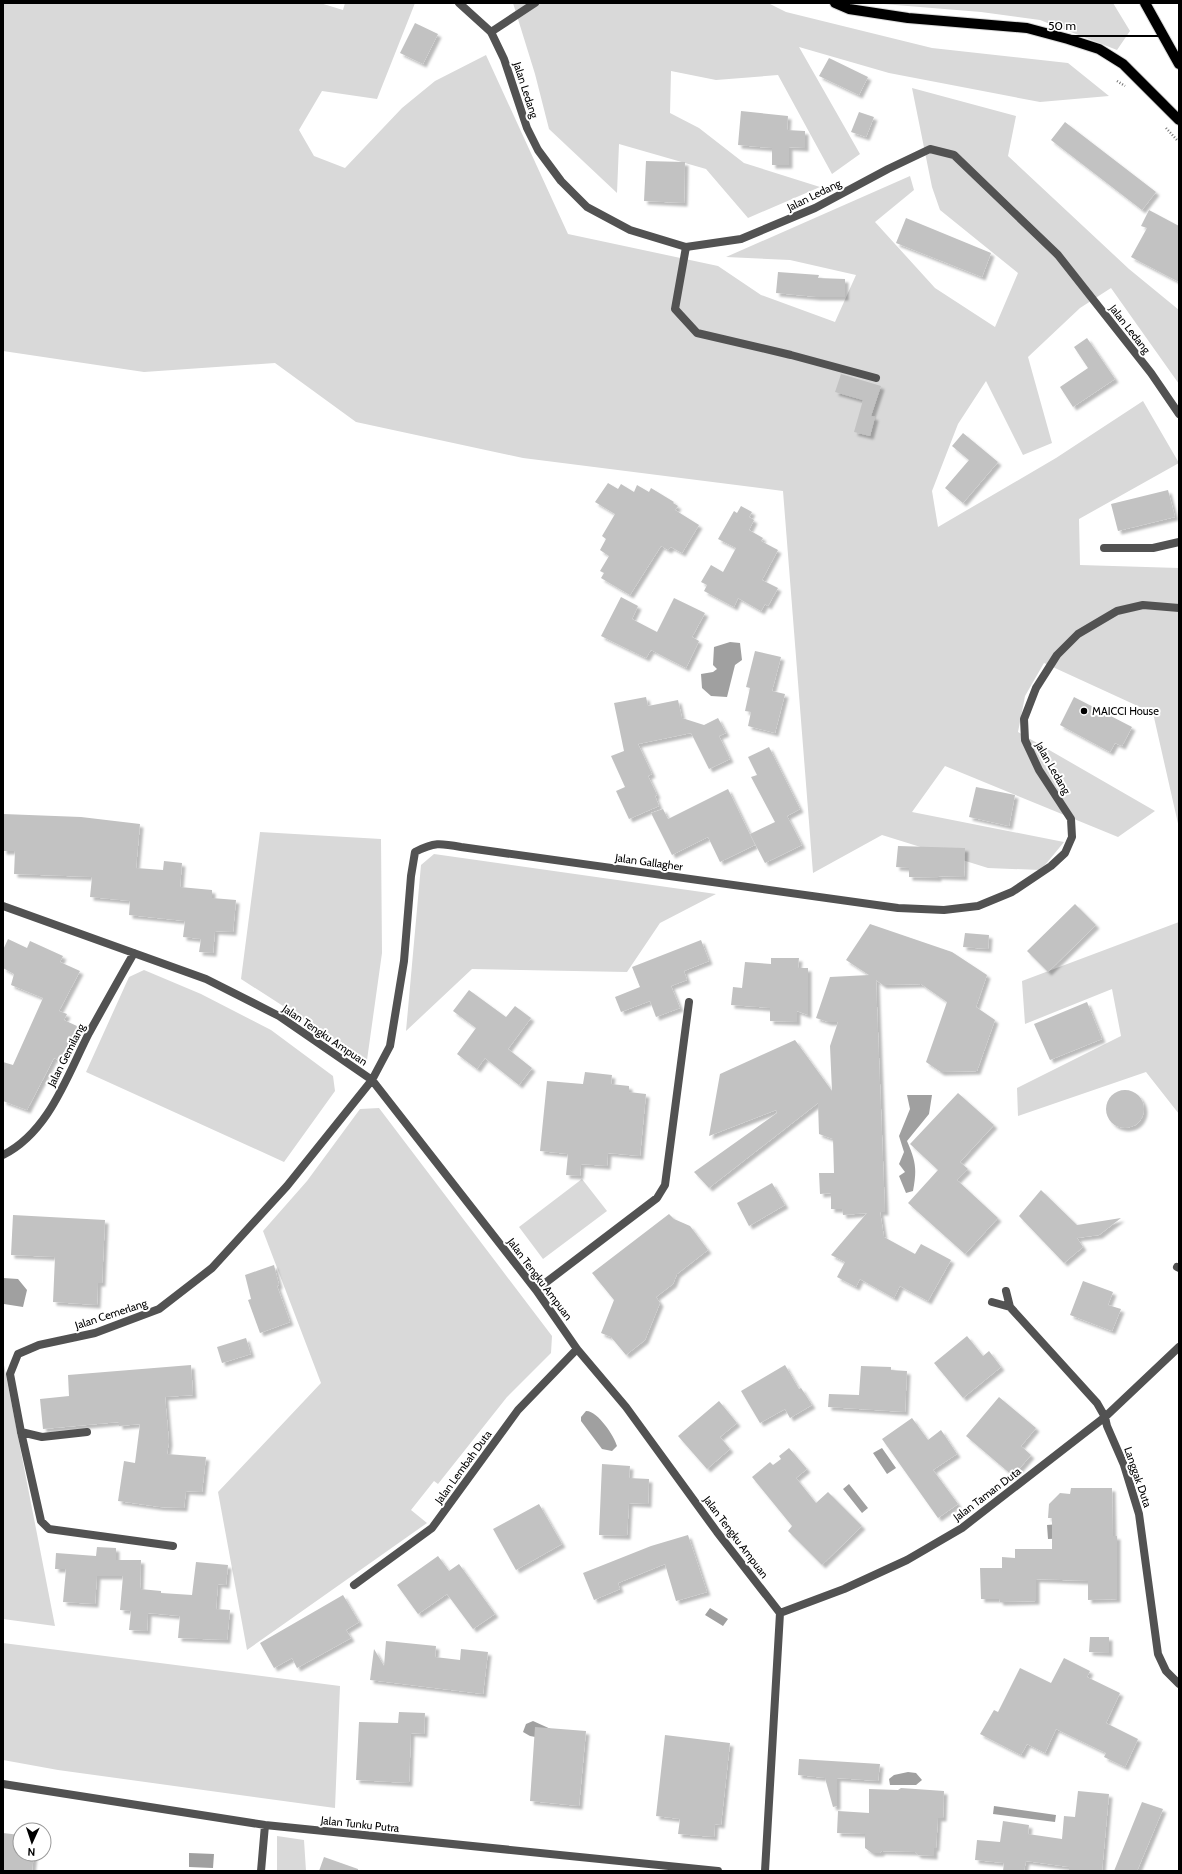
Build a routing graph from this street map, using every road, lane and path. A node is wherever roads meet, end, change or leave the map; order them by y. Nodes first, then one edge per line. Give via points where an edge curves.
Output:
1 (459, 3) edge
2 (535, 3) edge
3 (835, 3) edge
4 (1144, 3) edge
5 (491, 32) junction
6 (1179, 64) edge
7 (1179, 120) edge
8 (686, 247) junction
9 (876, 378) dead end
10 (1179, 413) edge
11 (1179, 542) edge
12 (1104, 548) dead end
13 (1179, 608) edge
14 (1071, 819) joint
15 (3, 906) edge
16 (134, 953) junction
17 (688, 1002) dead end
18 (372, 1080) junction
19 (3, 1155) edge
20 (536, 1290) junction
21 (1006, 1291) dead end
22 (992, 1302) dead end
23 (1010, 1307) junction
24 (1179, 1347) edge
25 (577, 1349) junction
26 (1105, 1417) junction
27 (21, 1432) junction
28 (87, 1432) dead end
29 (173, 1546) dead end
30 (354, 1585) dead end
31 (780, 1613) junction
32 (1179, 1684) edge
33 (3, 1784) edge
34 (265, 1825) junction
35 (260, 1871) edge
36 (718, 1871) edge
37 (764, 1871) edge

1 - 5 street, Jalan Ledang
2 - 5 street
3 - 7 main road via 849,9 908,18 1027,28 1068,38 1099,49 1124,64
4 - 6 main road
5 - 8 street, Jalan Ledang via 504,59 527,128 538,150 561,181 587,207 630,230
8 - 9 street via 675,309 697,333
8 - 10 street, Jalan Ledang via 741,239 815,208 930,149 954,155 1058,255 1151,373
11 - 12 street via 1153,548
13 - 14 street, Jalan Ledang via 1143,605 1117,611 1078,634 1058,655 1036,688 1024,719 1025,740 1039,770
14 - 18 street, Jalan Gallagher via 1072,837 1065,854 1051,866 1012,892 978,906 944,910 898,908 441,843 430,844 415,852 404,961 390,1046
15 - 16 street, Jalan Tengku Ampuan
16 - 18 street, Jalan Tengku Ampuan via 206,979 279,1016
16 - 19 street, Jalan Gemilang via 70,1075 39,1127 14,1150
17 - 20 street via 665,1185 657,1198
18 - 20 street, Jalan Tengku Ampuan
18 - 27 street, Jalan Cemerlang via 287,1186 212,1268 159,1309 94,1333 40,1345 18,1354 10,1374
20 - 25 street, Jalan Tengku Ampuan
21 - 23 street
22 - 23 street
23 - 26 street, Langgak Duta via 1097,1403
24 - 26 street, Jalan Taman Duta
25 - 30 street, Jalan Lembah Duta via 518,1410 432,1528
25 - 31 street, Jalan Tengku Ampuan via 643,1429 717,1532
26 - 31 street, Jalan Taman Duta via 962,1528 907,1560 844,1589
26 - 32 street, Langgak Duta via 1124,1465 1139,1514 1158,1654 1166,1671
27 - 28 street via 42,1437
27 - 29 street, Jalan Cemerlang via 41,1521 49,1529
31 - 37 street
33 - 34 street, Jalan Tunku Putra
34 - 35 street
34 - 36 street, Jalan Tunku Putra

